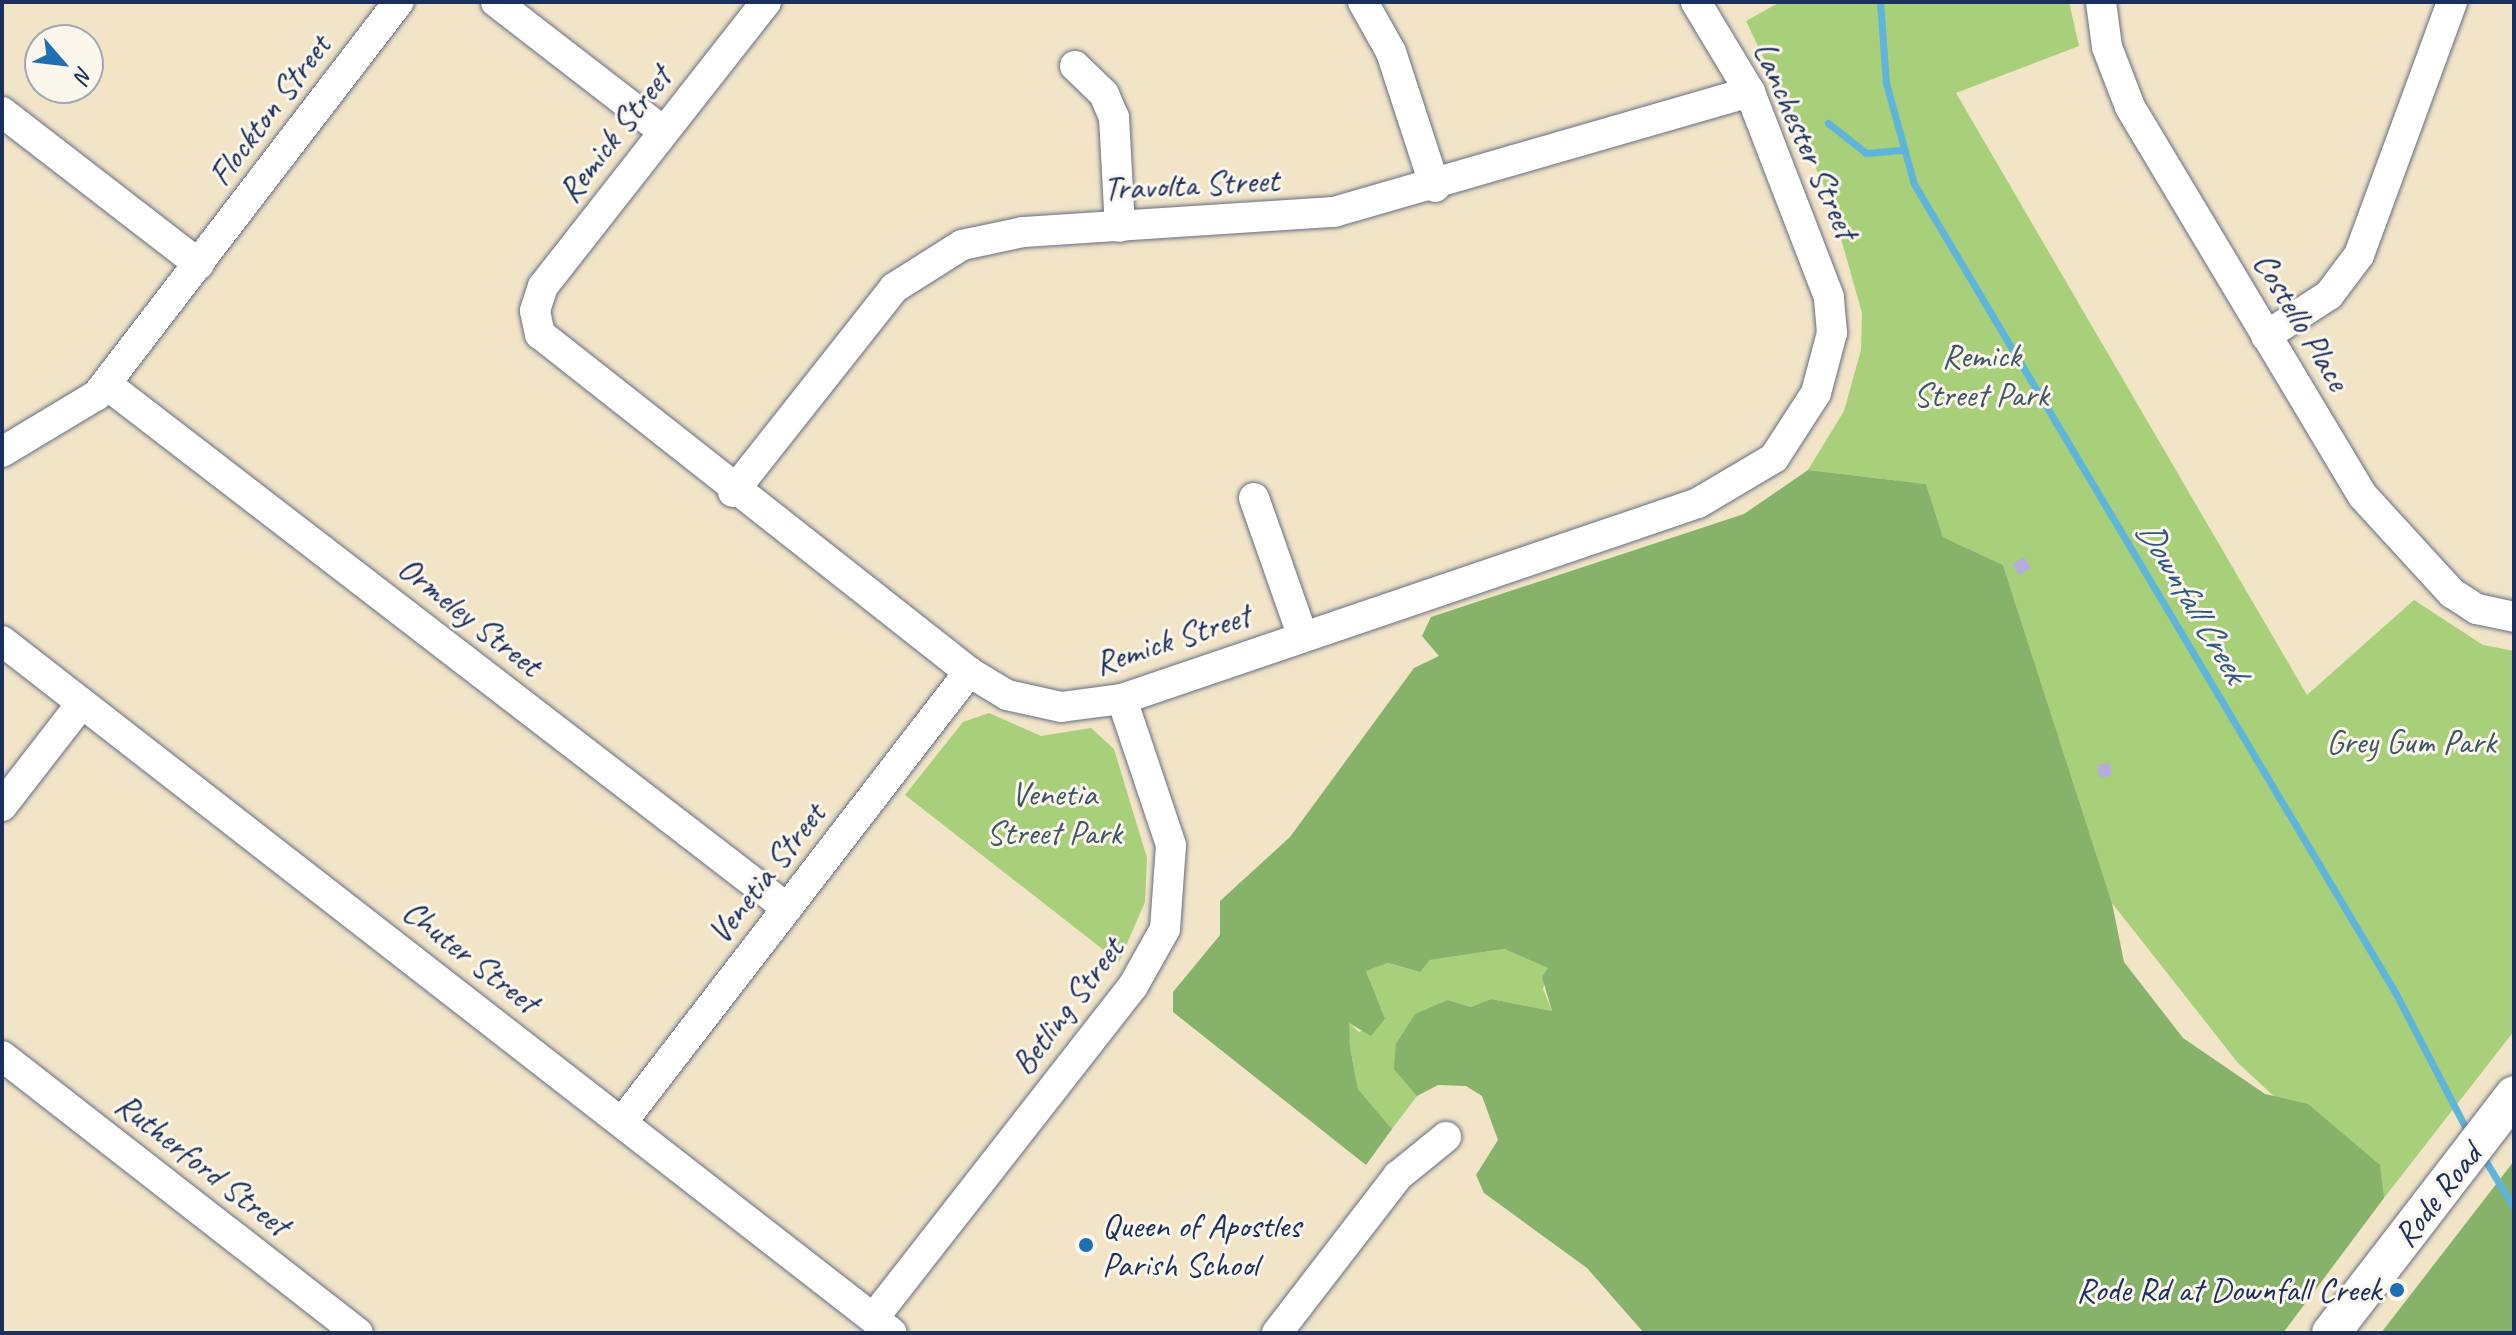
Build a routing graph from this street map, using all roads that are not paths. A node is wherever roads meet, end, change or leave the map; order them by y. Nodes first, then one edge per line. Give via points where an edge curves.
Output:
1 (399, 2) edge
2 (496, 2) edge
3 (766, 2) edge
4 (1363, 2) edge
5 (1696, 2) edge
6 (2101, 2) edge
7 (2452, 2) edge
8 (1075, 66) dead end
9 (1750, 92) junction
10 (2, 112) edge
11 (664, 132) junction
12 (1435, 187) junction
13 (1120, 227) junction
14 (199, 264) junction
15 (1831, 315) joint
16 (2266, 336) junction
17 (106, 384) junction
18 (2, 452) edge
19 (733, 492) junction
20 (1254, 498) dead end
21 (2514, 617) edge
22 (1303, 637) junction
23 (2, 641) edge
24 (969, 672) junction
25 (1122, 699) junction
26 (82, 703) junction
27 (2, 806) edge
28 (787, 908) junction
29 (2, 1056) edge
30 (2507, 1104) edge
31 (623, 1121) junction
32 (1446, 1137) dead end
33 (884, 1324) edge
34 (358, 1333) edge
35 (1277, 1333) edge
36 (2331, 1333) edge

1 - 14 street, Flockton Street
2 - 11 street
3 - 11 street, Remick Street
4 - 12 street via 1391,52
5 - 9 street, Lanchester Street
6 - 16 street, Costello Place via 2107,47 2130,107
7 - 16 street via 2359,255 2329,295
8 - 13 street via 1104,94 1114,117
9 - 12 street, Travolta Street
9 - 15 street, Lanchester Street via 1815,247
10 - 14 street
11 - 19 street, Remick Street via 543,286 523,321
12 - 13 street, Travolta Street via 1292,217
13 - 19 street, Travolta Street via 988,238 912,273
14 - 17 street, Flockton Street
15 - 22 street, Remick Street via 1825,364 1804,419 1751,478 1698,503
16 - 21 street, Costello Place via 2363,496 2390,529 2465,602
17 - 18 street, Flockton Street via 84,405
17 - 28 street, Ormeley Street
19 - 24 street, Remick Street
20 - 22 street
22 - 25 street, Remick Street
23 - 26 street, Chuter Street
24 - 25 street, Remick Street via 1044,705
24 - 28 street, Venetia Street
25 - 33 street, Betling Street via 1171,845 1165,929 1133,986
26 - 27 street
26 - 31 street, Chuter Street
28 - 31 street, Venetia Street
29 - 34 street, Rutherford Street
30 - 36 main road, Rode Road
31 - 33 street, Chuter Street
32 - 35 street via 1398,1176

